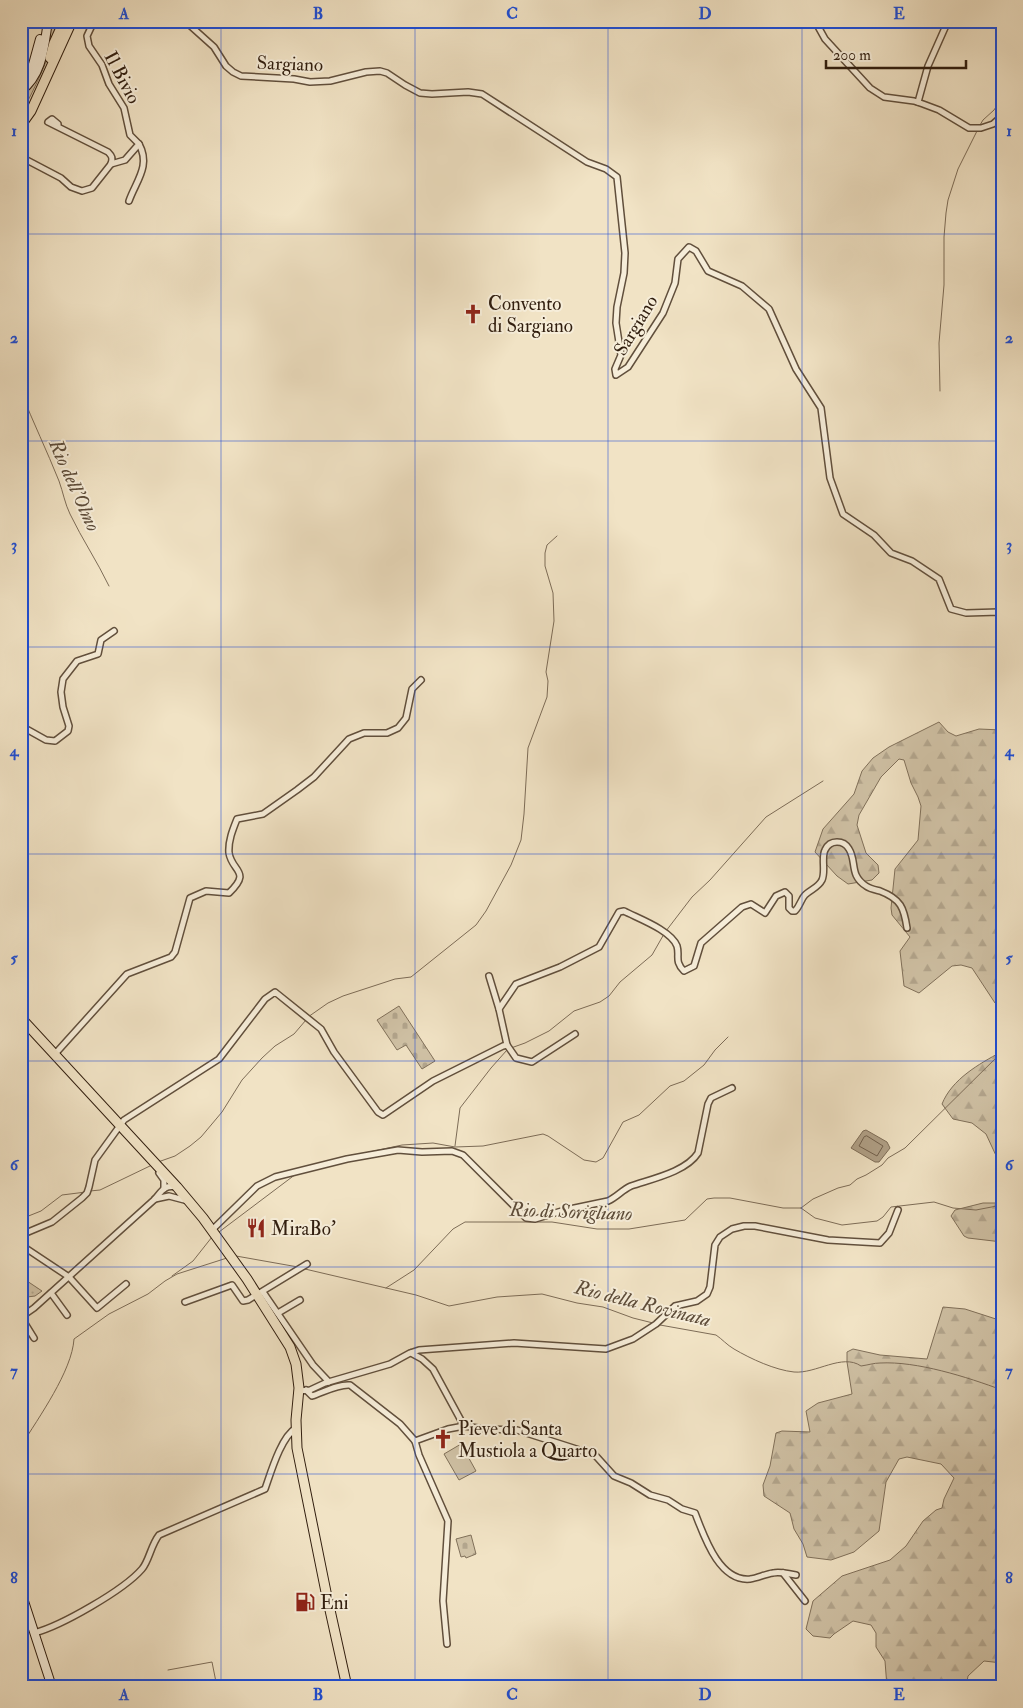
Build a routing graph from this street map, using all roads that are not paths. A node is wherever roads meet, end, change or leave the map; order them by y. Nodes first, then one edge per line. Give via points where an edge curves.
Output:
1 (43, 21) edge
2 (48, 21) edge
3 (64, 21) edge
4 (68, 21) edge
5 (72, 21) edge
6 (94, 21) edge
7 (185, 21) edge
8 (816, 21) edge
9 (948, 21) edge
10 (42, 41) junction
11 (52, 58) junction
12 (21, 82) edge
13 (21, 91) edge
14 (918, 102) junction
15 (1002, 116) edge
16 (21, 119) edge
17 (21, 125) edge
18 (58, 126) dead end
19 (21, 131) edge
20 (140, 144) junction
21 (21, 157) edge
22 (111, 164) junction
23 (129, 201) dead end
24 (1002, 614) edge
25 (114, 630) dead end
26 (421, 680) dead end
27 (21, 726) edge
28 (907, 928) dead end
29 (489, 976) dead end
30 (499, 1009) junction
31 (21, 1018) edge
32 (575, 1034) dead end
33 (507, 1045) junction
34 (54, 1054) junction
35 (732, 1088) dead end
36 (120, 1127) junction
37 (158, 1167) junction
38 (177, 1187) junction
39 (164, 1189) junction
40 (169, 1196) junction
41 (155, 1200) junction
42 (189, 1201) junction
43 (898, 1210) dead end
44 (212, 1230) junction
45 (21, 1235) edge
46 (21, 1244) edge
47 (307, 1264) dead end
48 (69, 1277) junction
49 (126, 1284) dead end
50 (51, 1293) junction
51 (260, 1294) junction
52 (300, 1300) dead end
53 (185, 1302) dead end
54 (278, 1313) junction
55 (67, 1315) dead end
56 (21, 1317) edge
57 (34, 1338) dead end
58 (411, 1353) junction
59 (330, 1382) junction
60 (302, 1391) junction
61 (464, 1426) junction
62 (296, 1428) junction
63 (415, 1441) junction
64 (783, 1573) junction
65 (796, 1575) dead end
66 (21, 1592) edge
67 (805, 1601) dead end
68 (34, 1634) junction
69 (447, 1644) dead end
70 (52, 1687) edge
71 (347, 1687) edge

1 - 10 main road
2 - 10 main road
3 - 11 main road via 54,43
4 - 11 main road
5 - 11 main road
6 - 20 street, Il Bivio via 87,36 89,46 124,108 130,135
7 - 24 street, Sargiano via 214,47 226,66 241,76 310,82 380,71 420,93 482,94 587,162 606,169 616,177 624,252 616,323 621,355 616,375 628,367 664,313 675,283 678,259 689,247 696,251 708,271 742,286 769,309 796,370 821,408 830,478 843,514 874,535 891,553 912,561 939,579 951,609 966,613
8 - 14 street via 825,39 870,88 884,97
9 - 14 street via 928,66
10 - 12 main road via 32,68
10 - 13 main road via 38,70
11 - 16 main road
11 - 17 main road via 31,112
11 - 19 street via 33,112
14 - 15 street via 969,128 994,124
18 - 22 street via 57,121 52,119 48,122 108,152
20 - 22 street via 125,160
20 - 23 street, Il Bivio via 145,160
21 - 22 street via 82,191 92,188
25 - 27 street via 101,640 98,654 77,661 63,679 61,692 68,731 54,741
26 - 34 street via 412,689 406,718 398,728 387,733 364,733 349,739 314,778 263,814 237,819 229,855 238,869 238,884 229,893 206,891 190,898 172,957 126,974
28 - 30 street via 899,901 866,887 857,878 849,849 838,841 830,843 825,850 823,878 816,888 804,895 795,911 789,908 789,896 785,892 776,896 765,913 751,904 742,906 701,943 694,966 684,972 672,939 624,911 619,912 599,947 516,984
29 - 30 street
30 - 33 street
31 - 34 main road
32 - 33 street via 532,1062 516,1058
33 - 36 street via 433,1081 383,1115 334,1052 321,1029 275,992 265,999 219,1059 124,1120
34 - 36 main road
35 - 44 street via 711,1098 695,1159 672,1172 630,1187 608,1201 535,1219 526,1218 463,1155 452,1151 398,1150 275,1177 256,1186
36 - 37 main road
36 - 45 street via 95,1160 85,1196 52,1222
37 - 38 main road
37 - 39 street
38 - 39 street via 171,1185
38 - 40 street
38 - 42 main road
39 - 41 street
40 - 41 street
40 - 42 street
41 - 48 street
42 - 44 main road
43 - 58 street via 889,1233 880,1243 828,1240 756,1226 732,1229 715,1245 707,1294 697,1302 674,1306 656,1324 633,1339 606,1349 514,1343
44 - 51 main road
45 - 46 street
46 - 48 street
47 - 51 street
48 - 49 street via 97,1308
48 - 50 street
50 - 55 street
50 - 56 street
51 - 53 street via 243,1301 232,1285
51 - 54 street
51 - 60 main road via 290,1347
52 - 54 street
54 - 59 street via 313,1365
56 - 57 street
58 - 59 street via 390,1364
58 - 61 street via 433,1369
59 - 60 street
60 - 62 main road
60 - 63 street via 312,1396 342,1384 350,1385 400,1424
61 - 63 street
61 - 64 street via 517,1430 596,1455 614,1476 695,1513 706,1541 722,1567 735,1577 752,1579 773,1572
62 - 68 street via 286,1439 265,1489 159,1535 153,1542 144,1568 133,1577 56,1626
62 - 71 main road via 296,1448
63 - 69 street via 448,1521 443,1601
64 - 65 street
64 - 67 street
66 - 68 main road
68 - 70 main road

